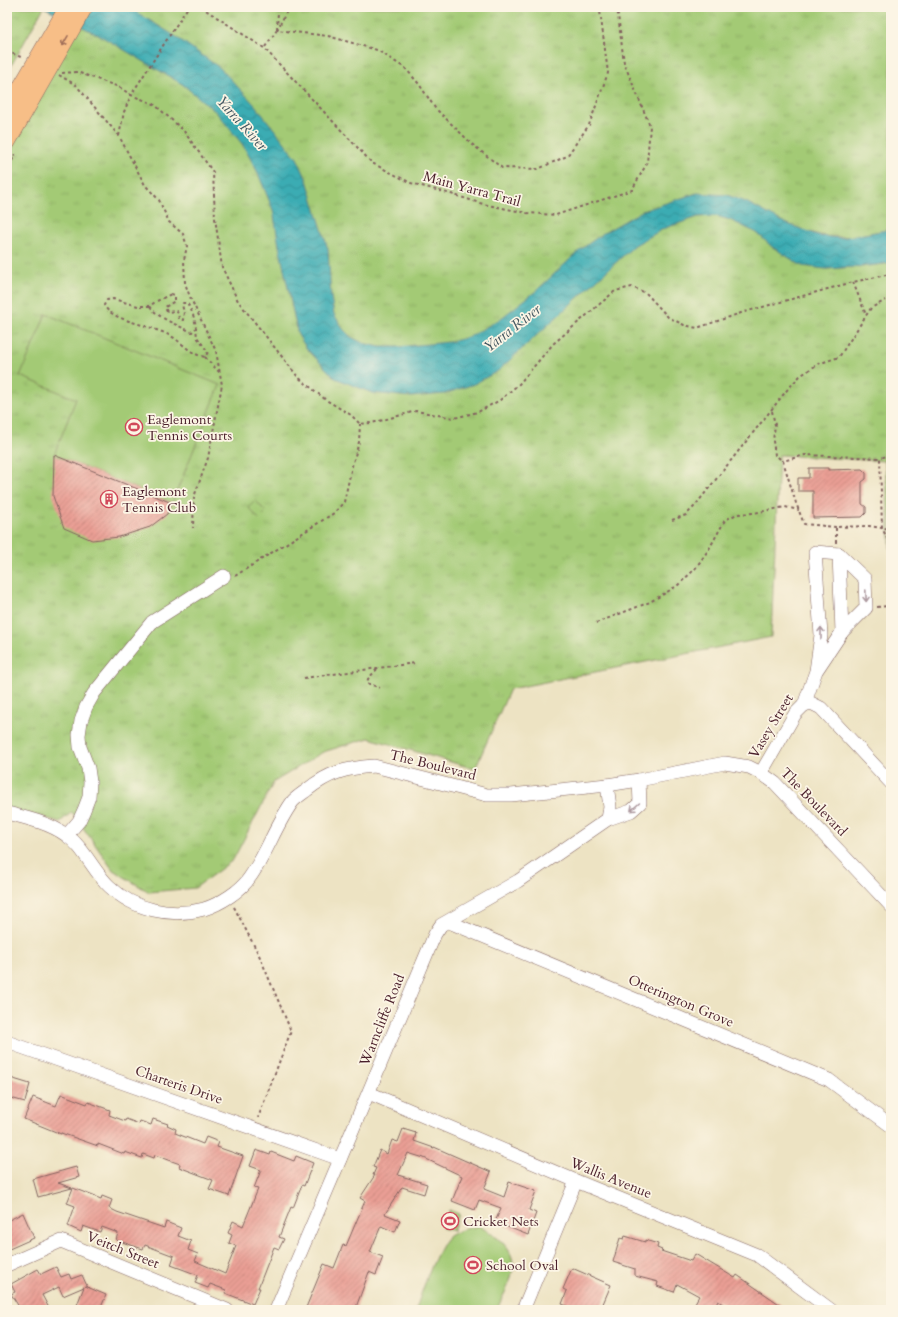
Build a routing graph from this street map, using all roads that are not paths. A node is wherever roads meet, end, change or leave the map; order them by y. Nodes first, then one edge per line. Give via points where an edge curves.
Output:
1 (68, 7) edge
2 (84, 7) edge
3 (26, 95) junction
4 (7, 113) edge
5 (7, 142) edge
6 (838, 551) junction
7 (224, 576) road end
8 (842, 632) junction
9 (816, 672) junction
10 (804, 705) junction
11 (761, 773) junction
12 (639, 780) junction
13 (891, 783) edge
14 (607, 785) junction
15 (7, 813) edge
16 (608, 819) junction
17 (67, 835) junction
18 (891, 906) edge
19 (448, 922) junction
20 (7, 1042) edge
21 (369, 1093) junction
22 (891, 1126) edge
23 (340, 1159) junction
24 (576, 1181) junction
25 (7, 1265) edge
26 (227, 1310) edge
27 (276, 1310) edge
28 (523, 1310) edge
29 (831, 1310) edge

1 - 3 main road, bridge
2 -> 3 main road, bridge
3 - 4 main road
3 - 5 main road
6 - 8 street
6 -> 8 street, Vasey Street via 865,579 866,608
9 -> 6 street via 822,635 815,552
7 - 17 street via 152,622 94,693 81,721 79,736 80,747 88,768 89,797 79,821
8 - 9 street, Vasey Street
9 - 10 street, Vasey Street
10 - 11 street, Vasey Street via 795,714
10 - 13 street via 810,703 821,708
11 - 12 street, The Boulevard via 749,767 726,763
11 - 18 street, The Boulevard via 776,783
12 - 14 street, The Boulevard
12 -> 16 street, Warncliffe Road via 640,803 632,811
14 - 16 street via 610,807
14 - 17 street, The Boulevard via 487,795 374,766 334,772 294,800 250,878 229,898 184,913 152,910 126,899 108,885
15 - 17 street, The Boulevard via 43,823
16 - 19 street, Warncliffe Road via 518,881
19 - 21 street, Warncliffe Road via 441,925 435,934
19 - 22 street, Otterington Grove via 829,1080
20 - 23 street, Charteris Drive
21 - 23 street, Warncliffe Road
21 - 24 street, Wallis Avenue
23 - 27 street, Warncliffe Road
24 - 28 street
24 - 29 street, Wallis Avenue via 757,1254
25 - 26 street, Veitch Street via 61,1241

